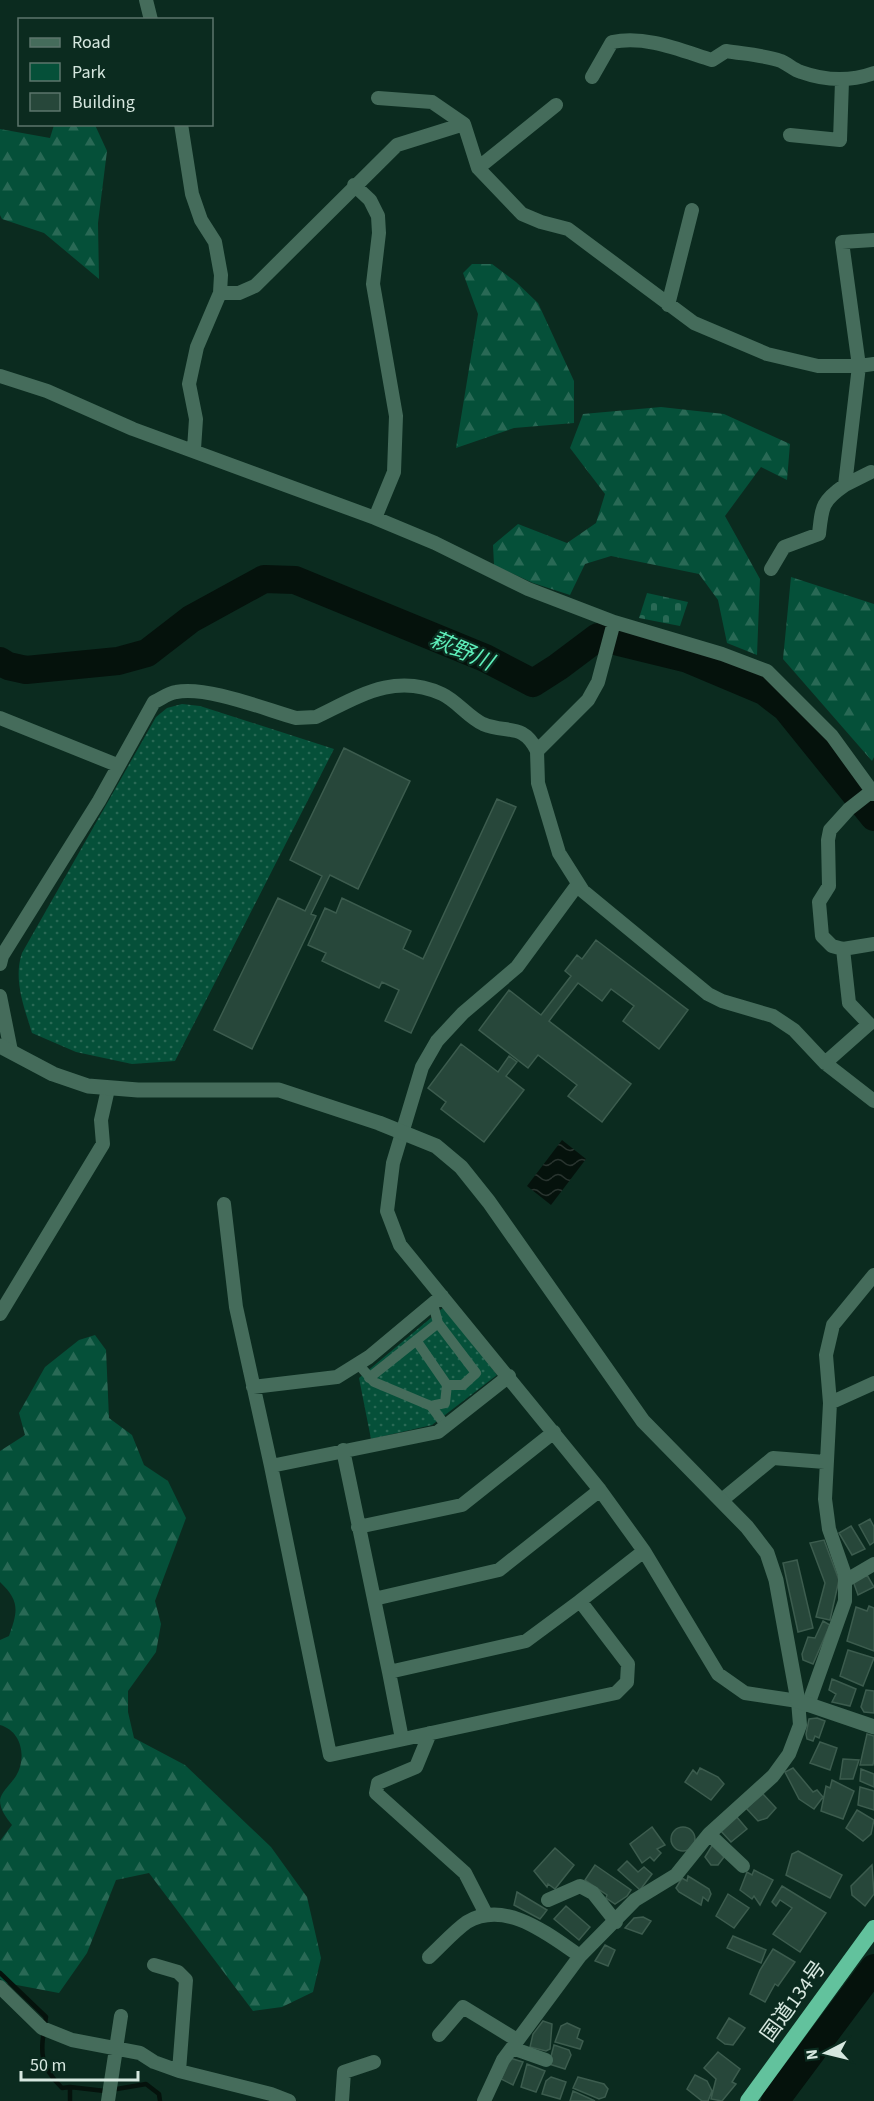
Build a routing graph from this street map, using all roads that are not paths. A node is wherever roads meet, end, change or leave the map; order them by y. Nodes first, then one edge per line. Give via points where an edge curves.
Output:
1 (146, 0) edge
2 (151, 18) edge
3 (874, 73) edge
4 (592, 77) dead end
5 (842, 81) junction
6 (378, 98) dead end
7 (556, 105) dead end
8 (464, 124) junction
9 (181, 126) edge
10 (790, 135) dead end
11 (478, 168) junction
12 (354, 184) junction
13 (692, 210) dead end
14 (874, 240) edge
15 (220, 293) junction
16 (668, 305) junction
17 (874, 364) edge
18 (860, 366) junction
19 (0, 376) edge
20 (194, 449) junction
21 (871, 472) dead end
22 (845, 485) junction
23 (375, 518) junction
24 (771, 569) dead end
25 (614, 622) junction
26 (0, 718) edge
27 (537, 751) junction
28 (117, 765) junction
29 (870, 794) edge
30 (578, 884) junction
31 (874, 944) edge
32 (843, 949) junction
33 (0, 964) edge
34 (0, 996) edge
35 (6, 1049) edge
36 (825, 1063) junction
37 (108, 1089) junction
38 (874, 1101) edge
39 (403, 1132) junction
40 (224, 1204) dead end
41 (874, 1275) edge
42 (438, 1300) junction
43 (0, 1314) edge
44 (438, 1323) junction
45 (416, 1340) junction
46 (358, 1364) junction
47 (509, 1376) junction
48 (369, 1378) junction
49 (874, 1383) edge
50 (447, 1385) junction
51 (253, 1387) junction
52 (830, 1403) junction
53 (431, 1406) junction
54 (446, 1426) junction
55 (554, 1432) junction
56 (343, 1450) junction
57 (825, 1462) junction
58 (272, 1466) junction
59 (600, 1490) junction
60 (722, 1500) junction
61 (358, 1527) junction
62 (644, 1551) junction
63 (874, 1564) edge
64 (845, 1581) junction
65 (374, 1599) junction
66 (580, 1601) junction
67 (389, 1672) junction
68 (803, 1703) junction
69 (874, 1727) edge
70 (430, 1732) junction
71 (402, 1739) junction
72 (709, 1834) junction
73 (743, 1866) dead end
74 (548, 1900) dead end
75 (486, 1914) junction
76 (615, 1922) junction
77 (874, 1928) edge
78 (580, 1956) junction
79 (429, 1957) dead end
80 (154, 1965) dead end
81 (0, 1988) edge
82 (121, 2016) dead end
83 (439, 2035) dead end
84 (515, 2044) junction
85 (116, 2047) junction
86 (546, 2060) dead end
87 (374, 2062) dead end
88 (179, 2071) junction
89 (108, 2101) edge
90 (289, 2101) edge
91 (342, 2101) edge
92 (484, 2101) edge
93 (748, 2101) edge

1 - 2 street
3 - 5 street
4 - 5 street via 612,42 630,38 712,60 726,51 750,54 782,61 800,72
5 - 10 street via 840,140
6 - 8 street via 432,102
7 - 11 street
8 - 11 street
8 - 12 street via 397,145
9 - 15 street via 192,194 201,220 215,242
11 - 16 street via 522,214 568,229
12 - 15 street via 255,286 239,293
12 - 23 street via 370,200 378,216 373,284 396,416 394,472
13 - 16 street
14 - 18 street via 842,242
15 - 20 street via 197,347 189,384 196,419
16 - 18 street via 694,323 767,354 818,366
17 - 18 street
18 - 22 street
19 - 20 street
20 - 23 street
21 - 22 street
22 - 24 street via 822,506 819,534 784,547
23 - 25 street via 528,589
25 - 27 street via 598,682 588,700
25 - 29 street via 767,670 832,736
26 - 28 street
27 - 28 street via 520,731 485,725 441,694 409,686 379,687 307,718 210,694 176,692 154,702
27 - 30 street via 538,783 559,853
28 - 33 street
29 - 32 street via 830,830 829,886 819,902 822,936 832,946
30 - 36 street via 708,994 773,1016 794,1030
30 - 39 street via 517,967 437,1041 422,1067
31 - 32 street
32 - 36 street via 849,1003 868,1024
34 - 35 street
35 - 37 street via 70,1082
36 - 38 street
37 - 39 street via 279,1090
37 - 43 street via 100,1120 103,1144
39 - 42 street via 393,1163 387,1211 400,1245
39 - 60 street via 436,1146 461,1167 644,1421
40 - 51 street via 236,1307
41 - 52 street via 833,1325 826,1355
42 - 44 street
42 - 46 street
42 - 47 street
44 - 45 street
44 - 50 street via 476,1373 464,1384
45 - 48 street
45 - 50 street
46 - 48 street
46 - 51 street via 337,1377
47 - 54 street
47 - 55 street
48 - 53 street
49 - 52 street
50 - 53 street via 445,1403
51 - 58 street
52 - 57 street
53 - 54 street
54 - 56 street via 438,1432
55 - 59 street
55 - 61 street via 462,1505
56 - 58 street
56 - 61 street
57 - 60 street via 773,1458
57 - 64 street via 829,1529
58 - 71 street via 330,1755
59 - 62 street
59 - 65 street via 499,1570
60 - 68 street via 767,1553
61 - 65 street
62 - 66 street
62 - 68 street via 718,1674 745,1693
63 - 64 street
64 - 68 street via 845,1601
65 - 67 street
66 - 67 street via 526,1641
66 - 70 street via 628,1664 627,1682 616,1693
67 - 71 street
68 - 69 street
68 - 72 street via 789,1754 773,1776
70 - 71 street
70 - 75 street via 416,1767 378,1783 376,1793 465,1873
72 - 73 street
72 - 76 street via 676,1875 636,1900
74 - 76 street via 580,1886 592,1893
75 - 78 street via 517,1918
75 - 79 street via 466,1923
76 - 78 street
77 - 93 highway, 国道134号
78 - 84 street
80 - 88 street via 178,1972 186,1980
81 - 85 street via 42,2028 72,2040
82 - 85 street
83 - 84 street via 463,2007
84 - 86 street
84 - 92 street via 502,2060
85 - 88 street
85 - 89 street
87 - 91 street via 344,2072
88 - 90 street

